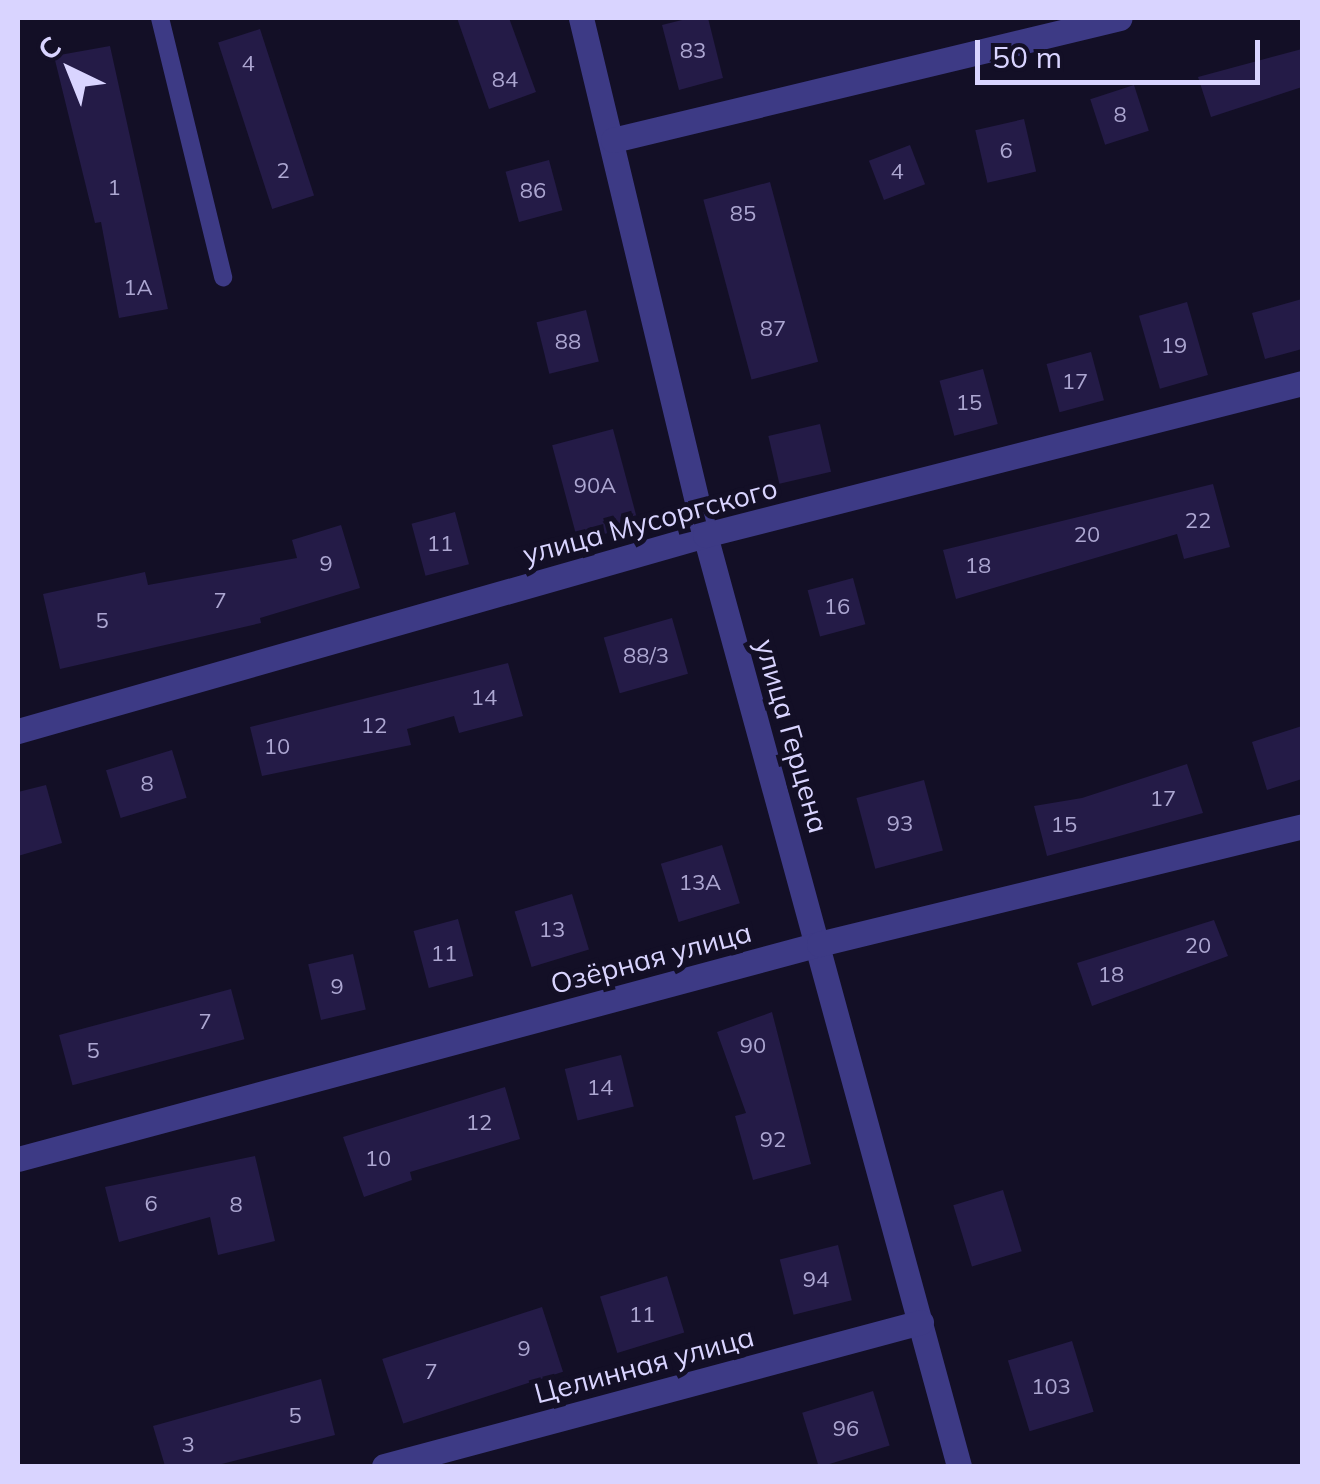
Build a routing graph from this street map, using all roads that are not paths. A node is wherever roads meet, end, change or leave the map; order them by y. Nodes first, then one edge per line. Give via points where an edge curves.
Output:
1 (160, 18) edge
2 (581, 18) edge
3 (1120, 18) edge
4 (613, 140) junction
5 (223, 277) dead end
6 (1302, 384) edge
7 (705, 535) junction
8 (18, 732) edge
9 (1302, 826) edge
10 (819, 944) junction
11 (18, 1158) edge
12 (921, 1322) junction
13 (384, 1466) edge
14 (959, 1466) edge

1 - 5 lane
2 - 4 street, улица Герцена
3 - 4 street
4 - 7 street, улица Герцена
6 - 7 street, улица Мусоргского
7 - 8 street, улица Мусоргского
7 - 10 street, улица Герцена
9 - 10 street, Озёрная улица
10 - 11 street, Озёрная улица
10 - 12 street, улица Герцена
12 - 13 street, Целинная улица
12 - 14 street, улица Герцена

